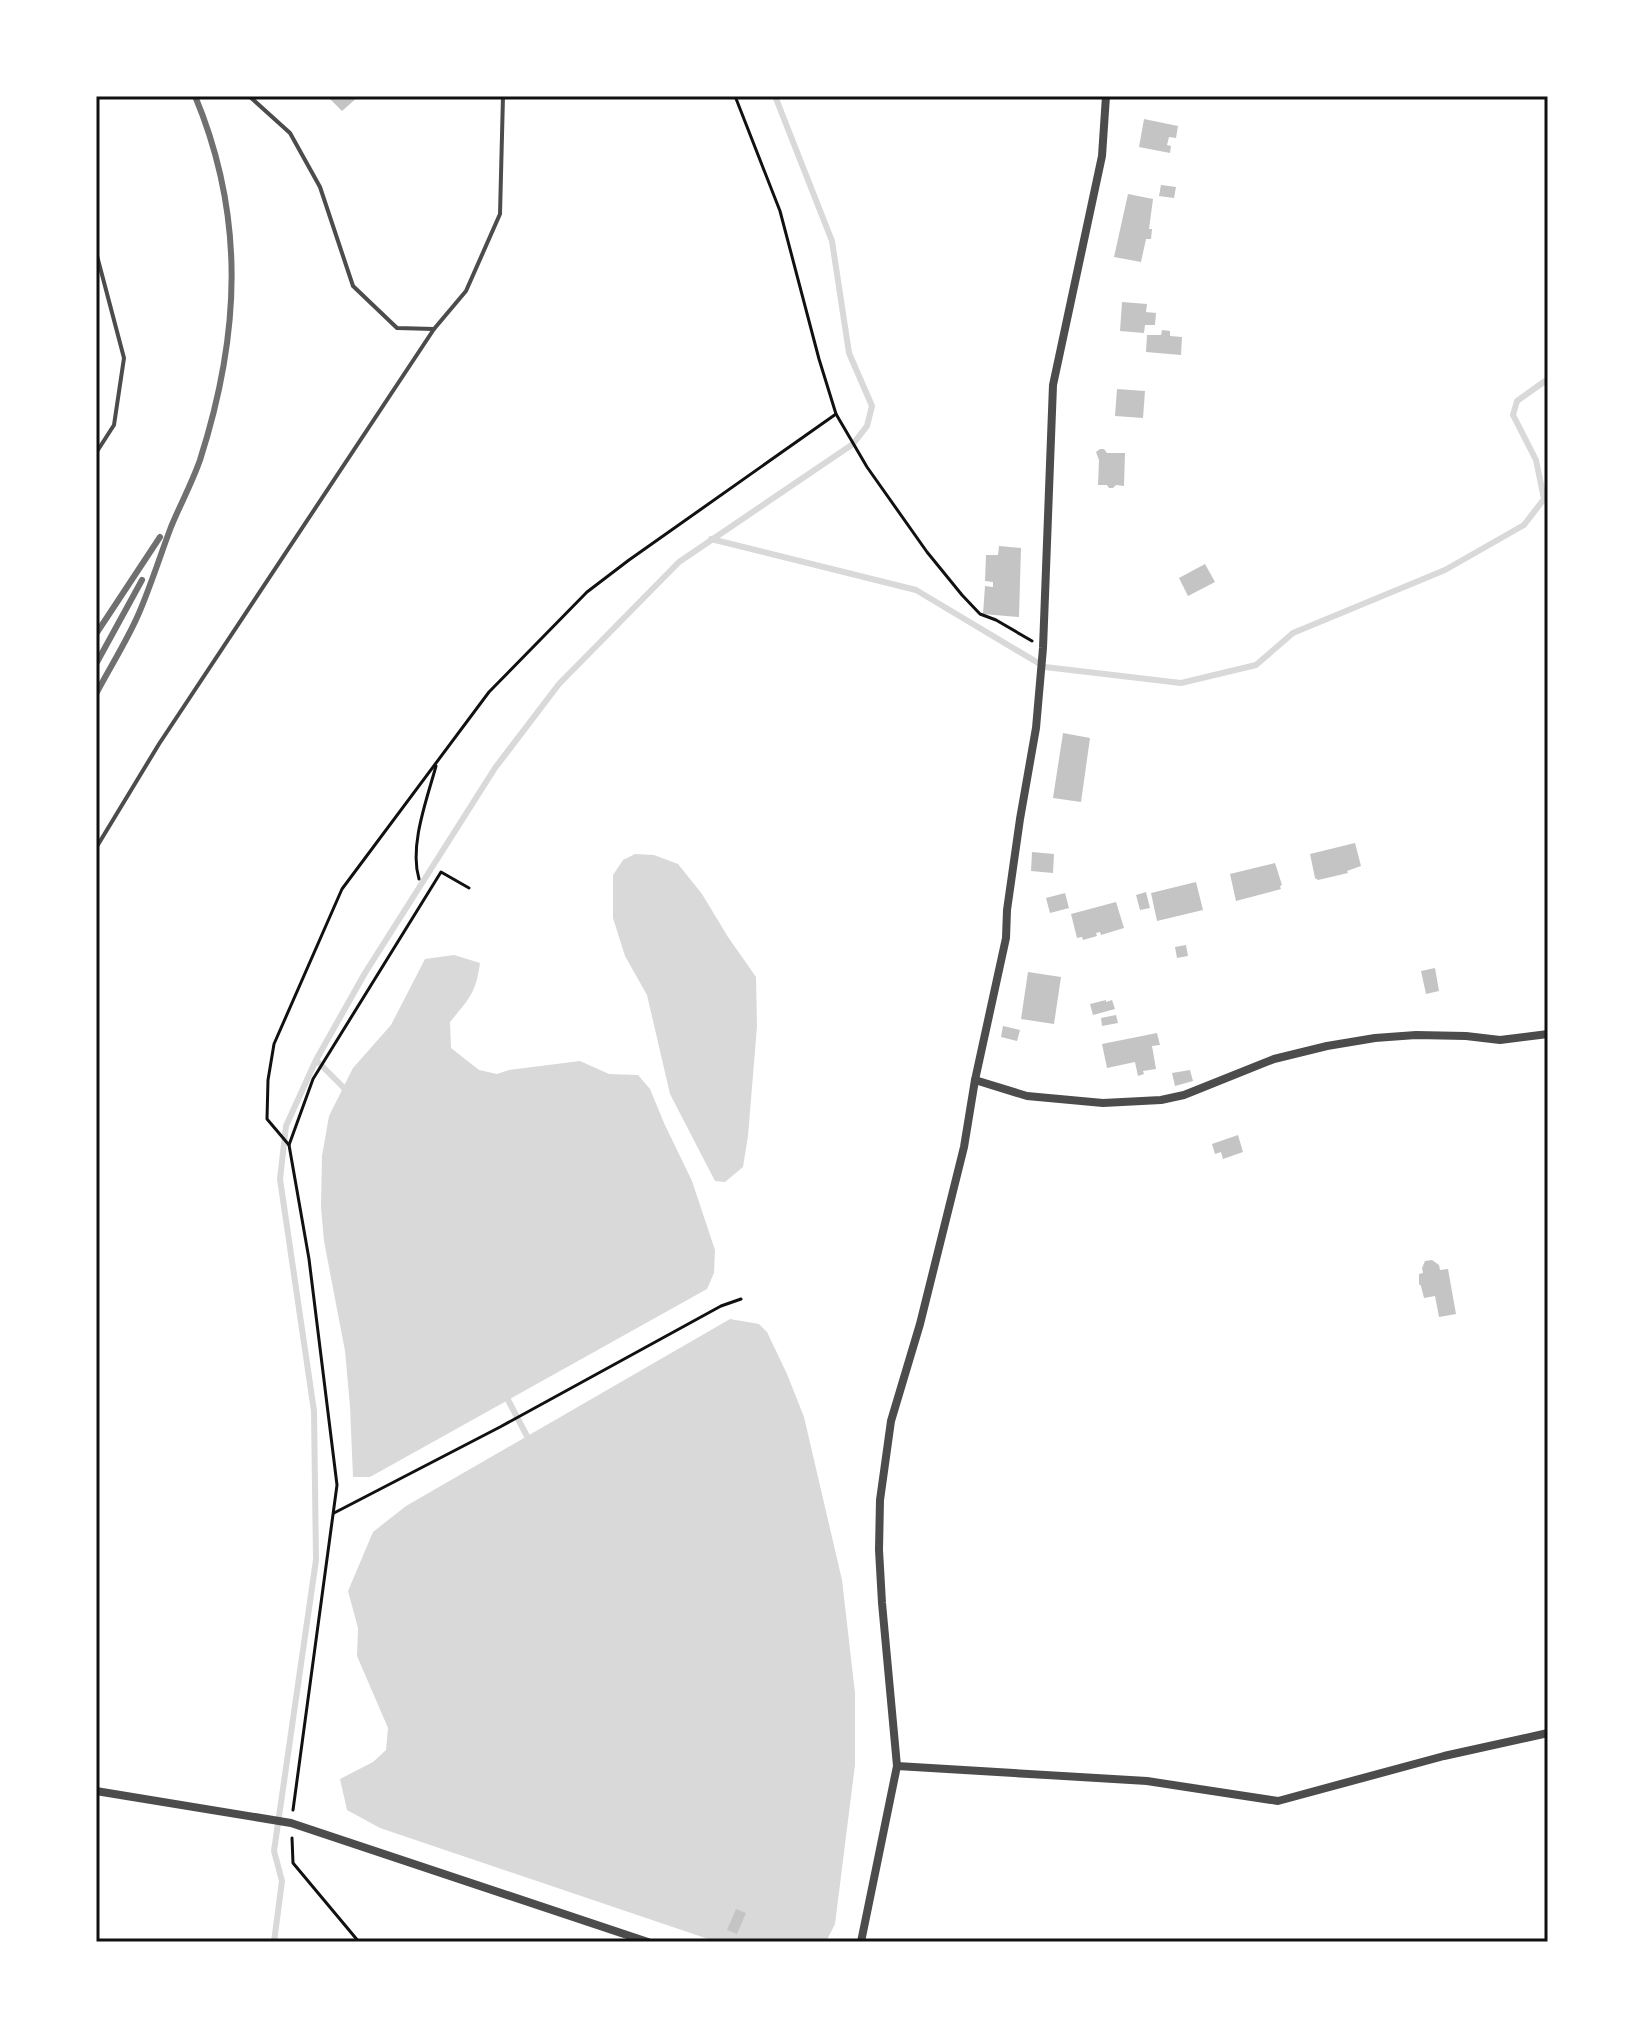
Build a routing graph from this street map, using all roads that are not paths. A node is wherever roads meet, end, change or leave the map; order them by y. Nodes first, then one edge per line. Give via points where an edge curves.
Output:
1 (249, 96) edge
2 (503, 96) edge
3 (1106, 96) edge
4 (96, 252) edge
5 (434, 329) junction
6 (96, 453) edge
7 (96, 848) edge
8 (1548, 1034) edge
9 (975, 1080) junction
10 (1548, 1733) edge
11 (897, 1766) junction
12 (96, 1791) edge
13 (648, 1942) edge
14 (861, 1942) edge

1 - 5 lane via 290,133 320,187 353,286 397,328
2 - 5 lane via 500,214 466,291
3 - 9 street via 1102,156 1053,385 1036,728 1006,938
4 - 6 lane via 124,358 114,425
5 - 7 lane
8 - 9 street via 1500,1040 1416,1035 1327,1046 1274,1059 1161,1100 1103,1103 1027,1096
9 - 11 street via 964,1147 891,1421 880,1500 882,1603
10 - 11 street via 1278,1801 1147,1781
11 - 14 street
12 - 13 street via 291,1823

